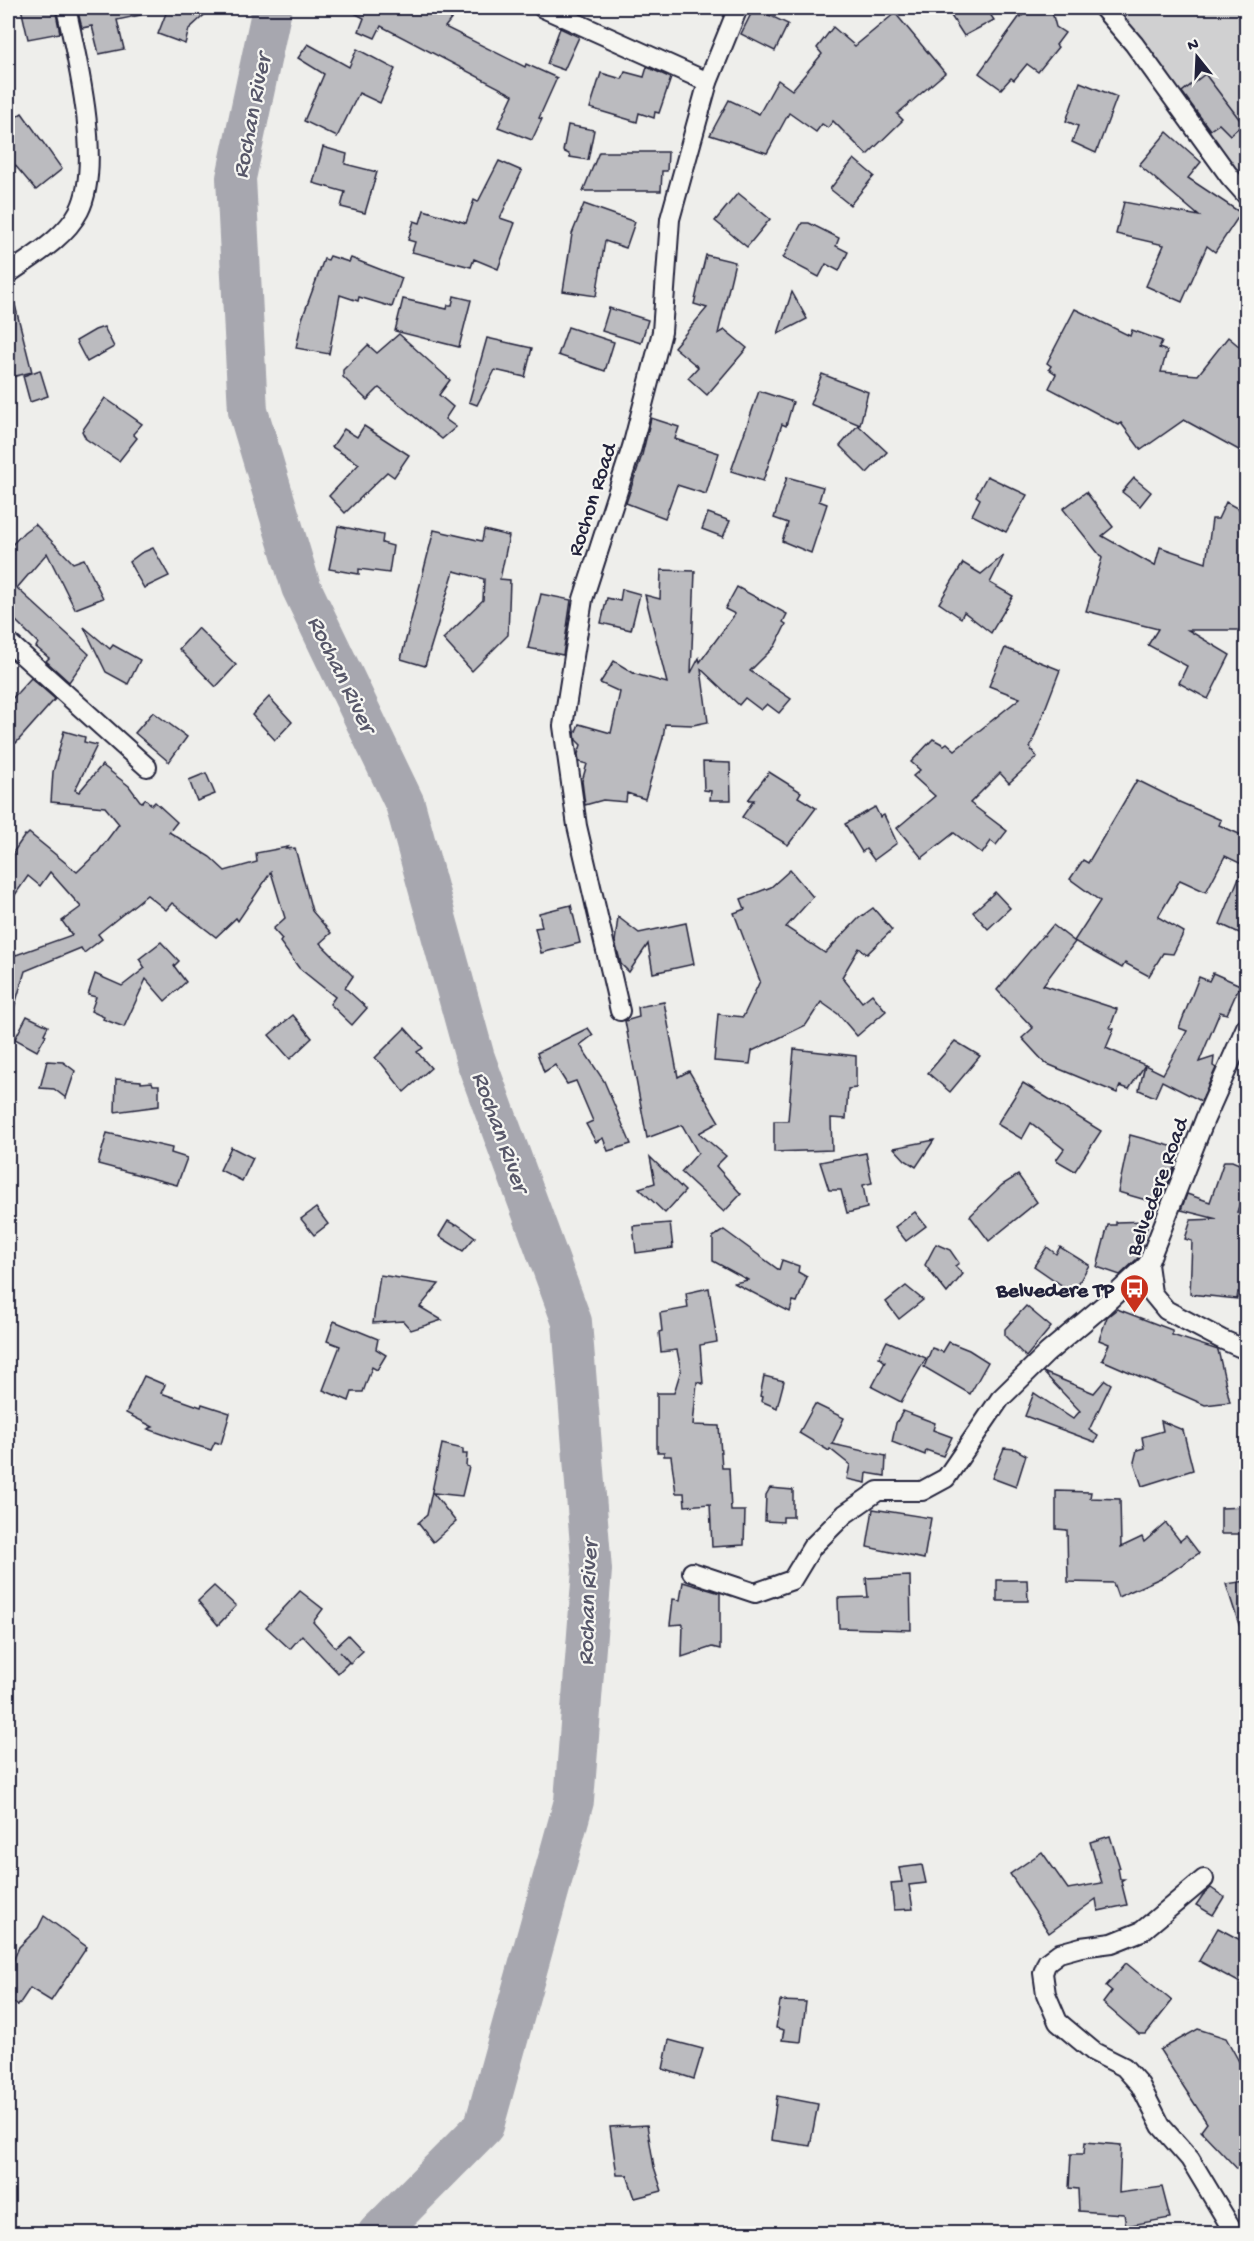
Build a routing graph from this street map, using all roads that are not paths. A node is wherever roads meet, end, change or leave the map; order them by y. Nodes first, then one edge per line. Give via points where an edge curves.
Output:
1 (66, 8) edge
2 (543, 8) edge
3 (738, 8) edge
4 (1103, 8) edge
5 (708, 82) junction
6 (1246, 195) edge
7 (8, 274) edge
8 (8, 642) edge
9 (147, 767) dead end
10 (620, 1011) dead end
11 (1246, 1028) edge
12 (1148, 1264) junction
13 (1246, 1350) edge
14 (692, 1572) dead end
15 (1204, 1880) dead end
16 (1235, 2234) edge

1 - 7 street via 90,145 87,186 79,212 56,240
2 - 5 street
3 - 5 street, Rochon Road
4 - 6 street
5 - 10 street, Rochon Road via 670,219 662,332 632,447 583,599 563,726 577,826
8 - 9 street
11 - 12 street, Belvedere Road
12 - 13 street, Belvedere Road via 1152,1293 1166,1310
12 - 14 street via 1000,1399 946,1478 922,1491 878,1491 844,1514 812,1548 792,1580 755,1593
15 - 16 street via 1142,1931 1112,1943 1059,1953 1047,1962 1043,1973 1046,1994 1058,2022 1094,2052 1124,2067 1140,2085 1161,2126 1190,2159

